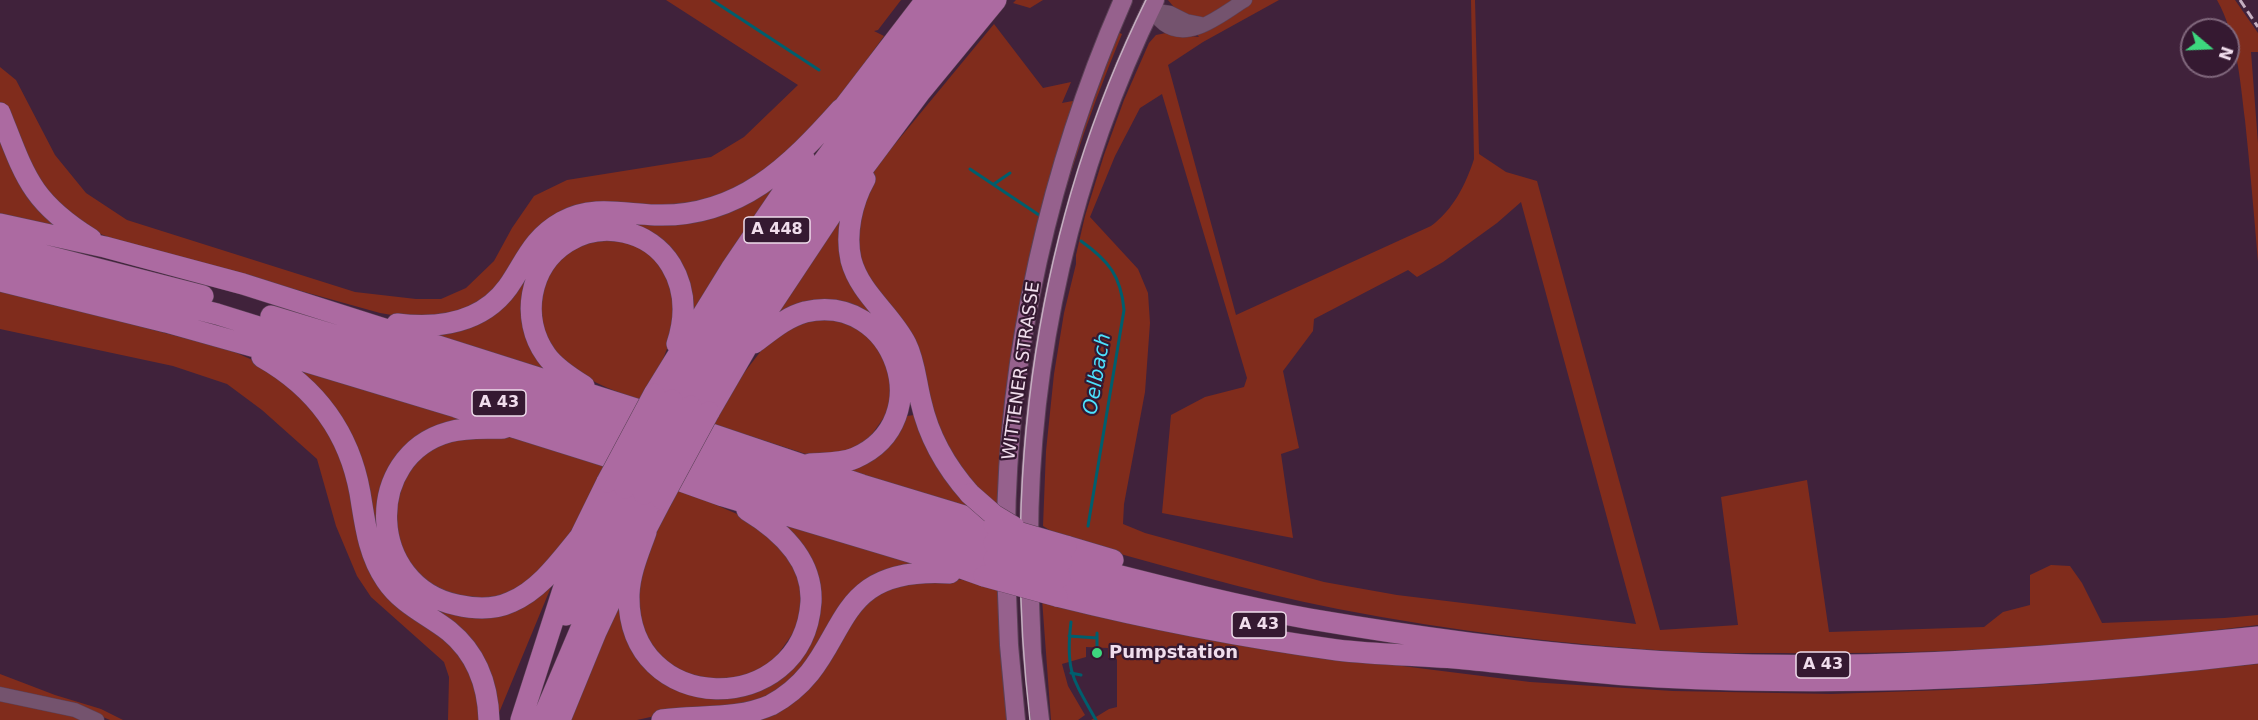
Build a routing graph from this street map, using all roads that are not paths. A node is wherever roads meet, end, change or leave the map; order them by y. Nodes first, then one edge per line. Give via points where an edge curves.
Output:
1 (926, 0) edge
2 (950, 0) edge
3 (972, 0) edge
4 (996, 0) edge
5 (1123, 0) edge
6 (1128, 0) edge
7 (1245, 0) edge
8 (1153, 5) edge
9 (900, 75) junction
10 (842, 109) junction
11 (0, 113) edge
12 (892, 129) junction
13 (0, 224) edge
14 (0, 244) edge
15 (105, 247) junction
16 (0, 260) edge
17 (0, 281) edge
18 (363, 321) junction
19 (238, 343) junction
20 (747, 349) junction
21 (610, 402) junction
22 (682, 403) junction
23 (516, 428) junction
24 (799, 464) junction
25 (635, 491) junction
26 (723, 496) junction
27 (646, 532) junction
28 (1025, 534) junction
29 (580, 537) junction
30 (988, 556) junction
31 (1061, 570) junction
32 (2258, 637) edge
33 (2258, 653) edge
34 (0, 694) edge
35 (97, 720) edge
36 (489, 720) edge
37 (522, 720) edge
38 (542, 720) edge
39 (560, 720) edge
40 (662, 720) edge
41 (1016, 720) edge
42 (1040, 720) edge

1 - 9 highway
2 - 9 highway, A 448
3 - 9 highway, A 448
4 - 9 highway
5 - 41 main road, WITTENER STRASSE via 1073,133 1045,235 1023,338 1010,433 1006,509 1006,600
6 - 8 main road
7 - 8 street via 1190,30 1165,25
8 - 42 main road, WITTENER STRASSE via 1114,94 1084,182 1044,350 1032,450 1029,535 1029,614
9 - 10 highway
9 - 12 highway
9 - 22 highway, A 448 via 862,141
10 - 18 highway via 789,164 742,197 688,213 586,213 543,235 507,288 476,314 433,326
10 - 22 highway via 748,243
11 - 15 highway via 35,191 64,221
12 - 20 highway via 770,306
12 - 28 highway, bridge via 855,203 851,259 865,290 906,345 925,421 954,477 994,515
13 - 15 highway
14 - 30 highway, A 43 via 245,308 424,362 773,476
15 - 18 highway
16 - 30 highway, A 43 via 218,314 714,474
17 - 19 highway
18 - 21 highway
19 - 23 highway
19 - 36 highway via 297,380 331,416 352,460 365,528 380,569 395,592 449,632 473,658 486,688
20 - 22 highway
20 - 24 highway via 790,318 804,312 833,311 855,317 876,332 895,359 900,398 886,434 852,459
21 - 22 highway via 546,356 537,340 531,298 548,260 567,242 583,235 619,231 649,241 666,256 679,278 684,303
21 - 24 highway
22 - 25 highway, A 448, bridge
22 - 25 highway, bridge
23 - 26 highway
23 - 29 highway via 449,432 411,453 390,490 387,509 390,545 399,564 409,580 433,597 467,607 499,606 536,586
24 - 30 highway
25 - 27 highway
25 - 29 highway
25 - 37 highway, A 448 via 599,540
25 - 38 highway, A 448
26 - 27 highway via 785,538 797,553 808,580 809,620 800,645 781,669 759,682 724,692 700,689 677,682 646,655 632,627 629,592
26 - 30 highway via 953,565
27 - 39 highway via 596,632
28 - 30 highway, bridge
28 - 31 highway, bridge
29 - 37 highway
30 - 31 highway, A 43, bridge
30 - 40 highway via 928,572 908,573 870,588 840,621 815,668 776,701 740,715
31 - 32 highway, A 43 via 1309,619 1611,658 1837,666 2036,657
31 - 33 highway, A 43 via 1265,626 1373,646 1656,677 1841,681 2039,674
34 - 35 street via 64,707

